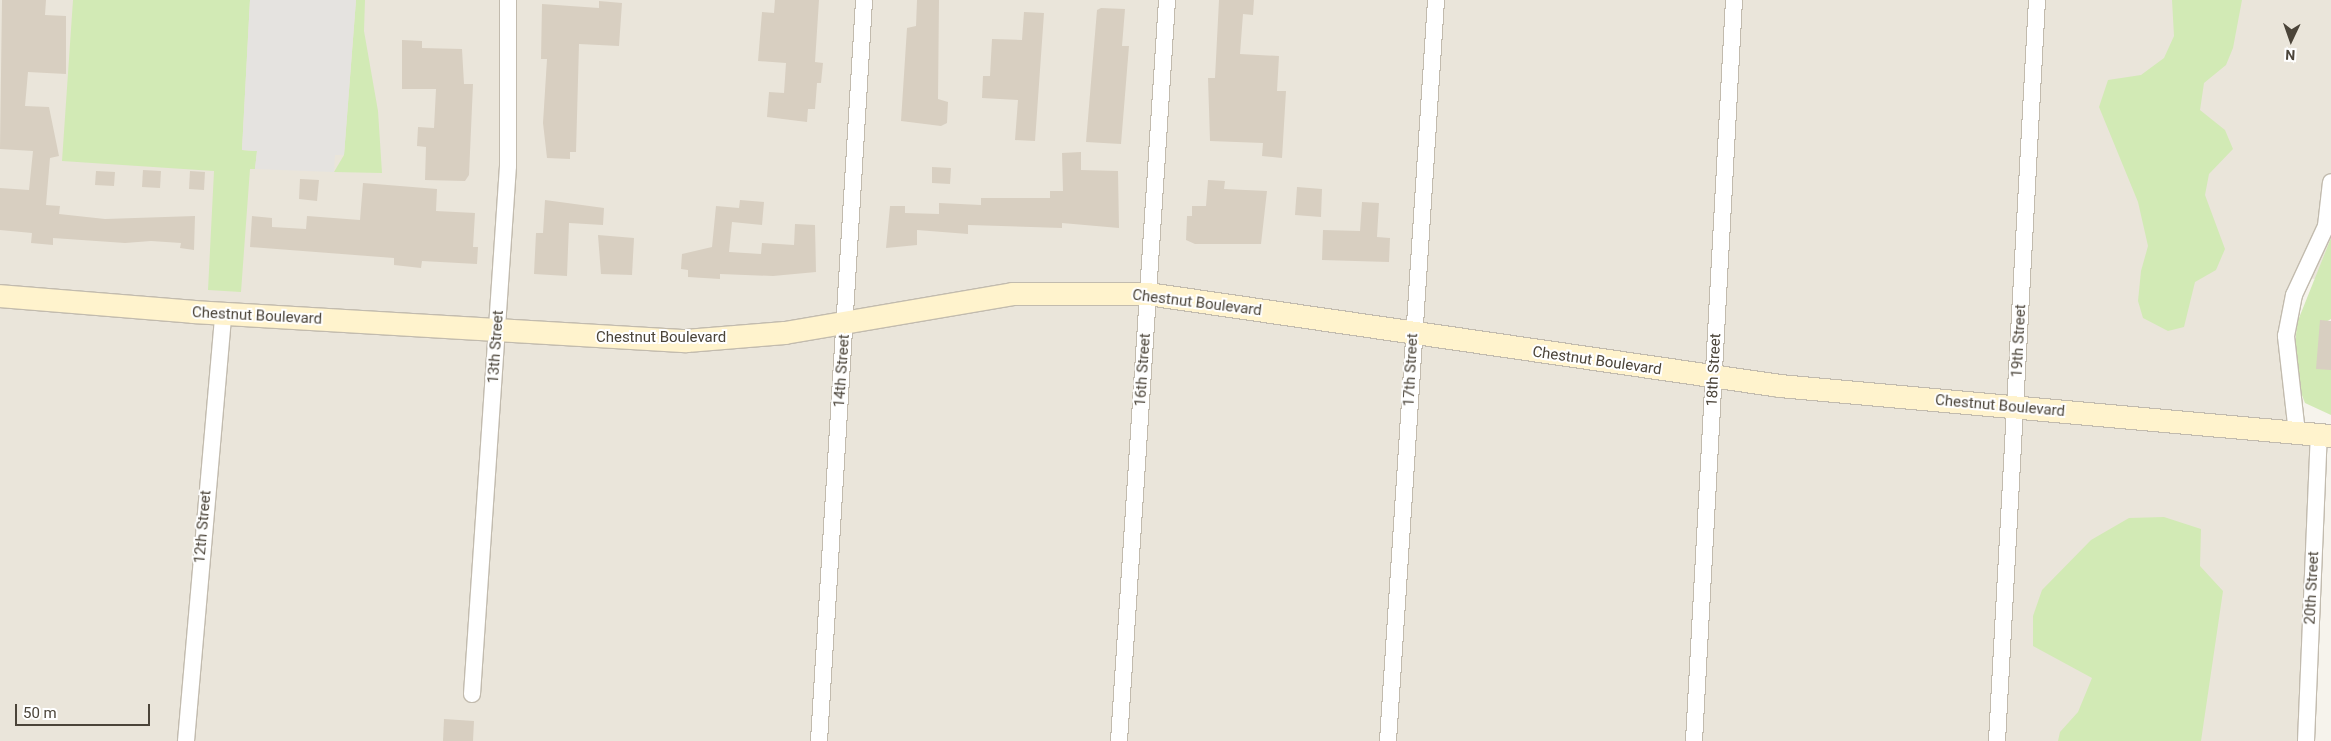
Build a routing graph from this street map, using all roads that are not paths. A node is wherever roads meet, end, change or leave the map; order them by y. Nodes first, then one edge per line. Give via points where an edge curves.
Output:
1 (508, 0) edge
2 (864, 0) edge
3 (1167, 0) edge
4 (1436, 0) edge
5 (1734, 0) edge
6 (2037, 0) edge
7 (2331, 182) edge
8 (1148, 294) junction
9 (0, 296) edge
10 (223, 314) junction
11 (845, 322) junction
12 (498, 330) junction
13 (1413, 334) junction
14 (1714, 377) junction
15 (2016, 408) junction
16 (2316, 435) edge
17 (472, 694) dead end
18 (186, 741) edge
19 (819, 741) edge
20 (1119, 741) edge
21 (1388, 741) edge
22 (1694, 741) edge
23 (1997, 741) edge
24 (2306, 741) edge

1 - 12 street, 13th Street via 508,166
2 - 11 street, 14th Street
3 - 8 street, 16th Street
4 - 13 street, 17th Street
5 - 14 street, 18th Street
6 - 15 street, 19th Street
7 - 16 street, 20th Street via 2326,226 2294,294 2286,336
8 - 11 street, Chestnut Boulevard via 1012,294
8 - 13 street, Chestnut Boulevard
8 - 20 street, 16th Street
9 - 10 street, Chestnut Boulevard
10 - 12 street, Chestnut Boulevard
10 - 18 street, 12th Street
11 - 12 street, Chestnut Boulevard via 785,333 686,341
11 - 19 street, 14th Street
12 - 17 street, 13th Street
13 - 14 street, Chestnut Boulevard
13 - 21 street, 17th Street
14 - 15 street, Chestnut Boulevard
14 - 22 street, 18th Street
15 - 16 street, Chestnut Boulevard
15 - 23 street, 19th Street
16 - 24 street, 20th Street

